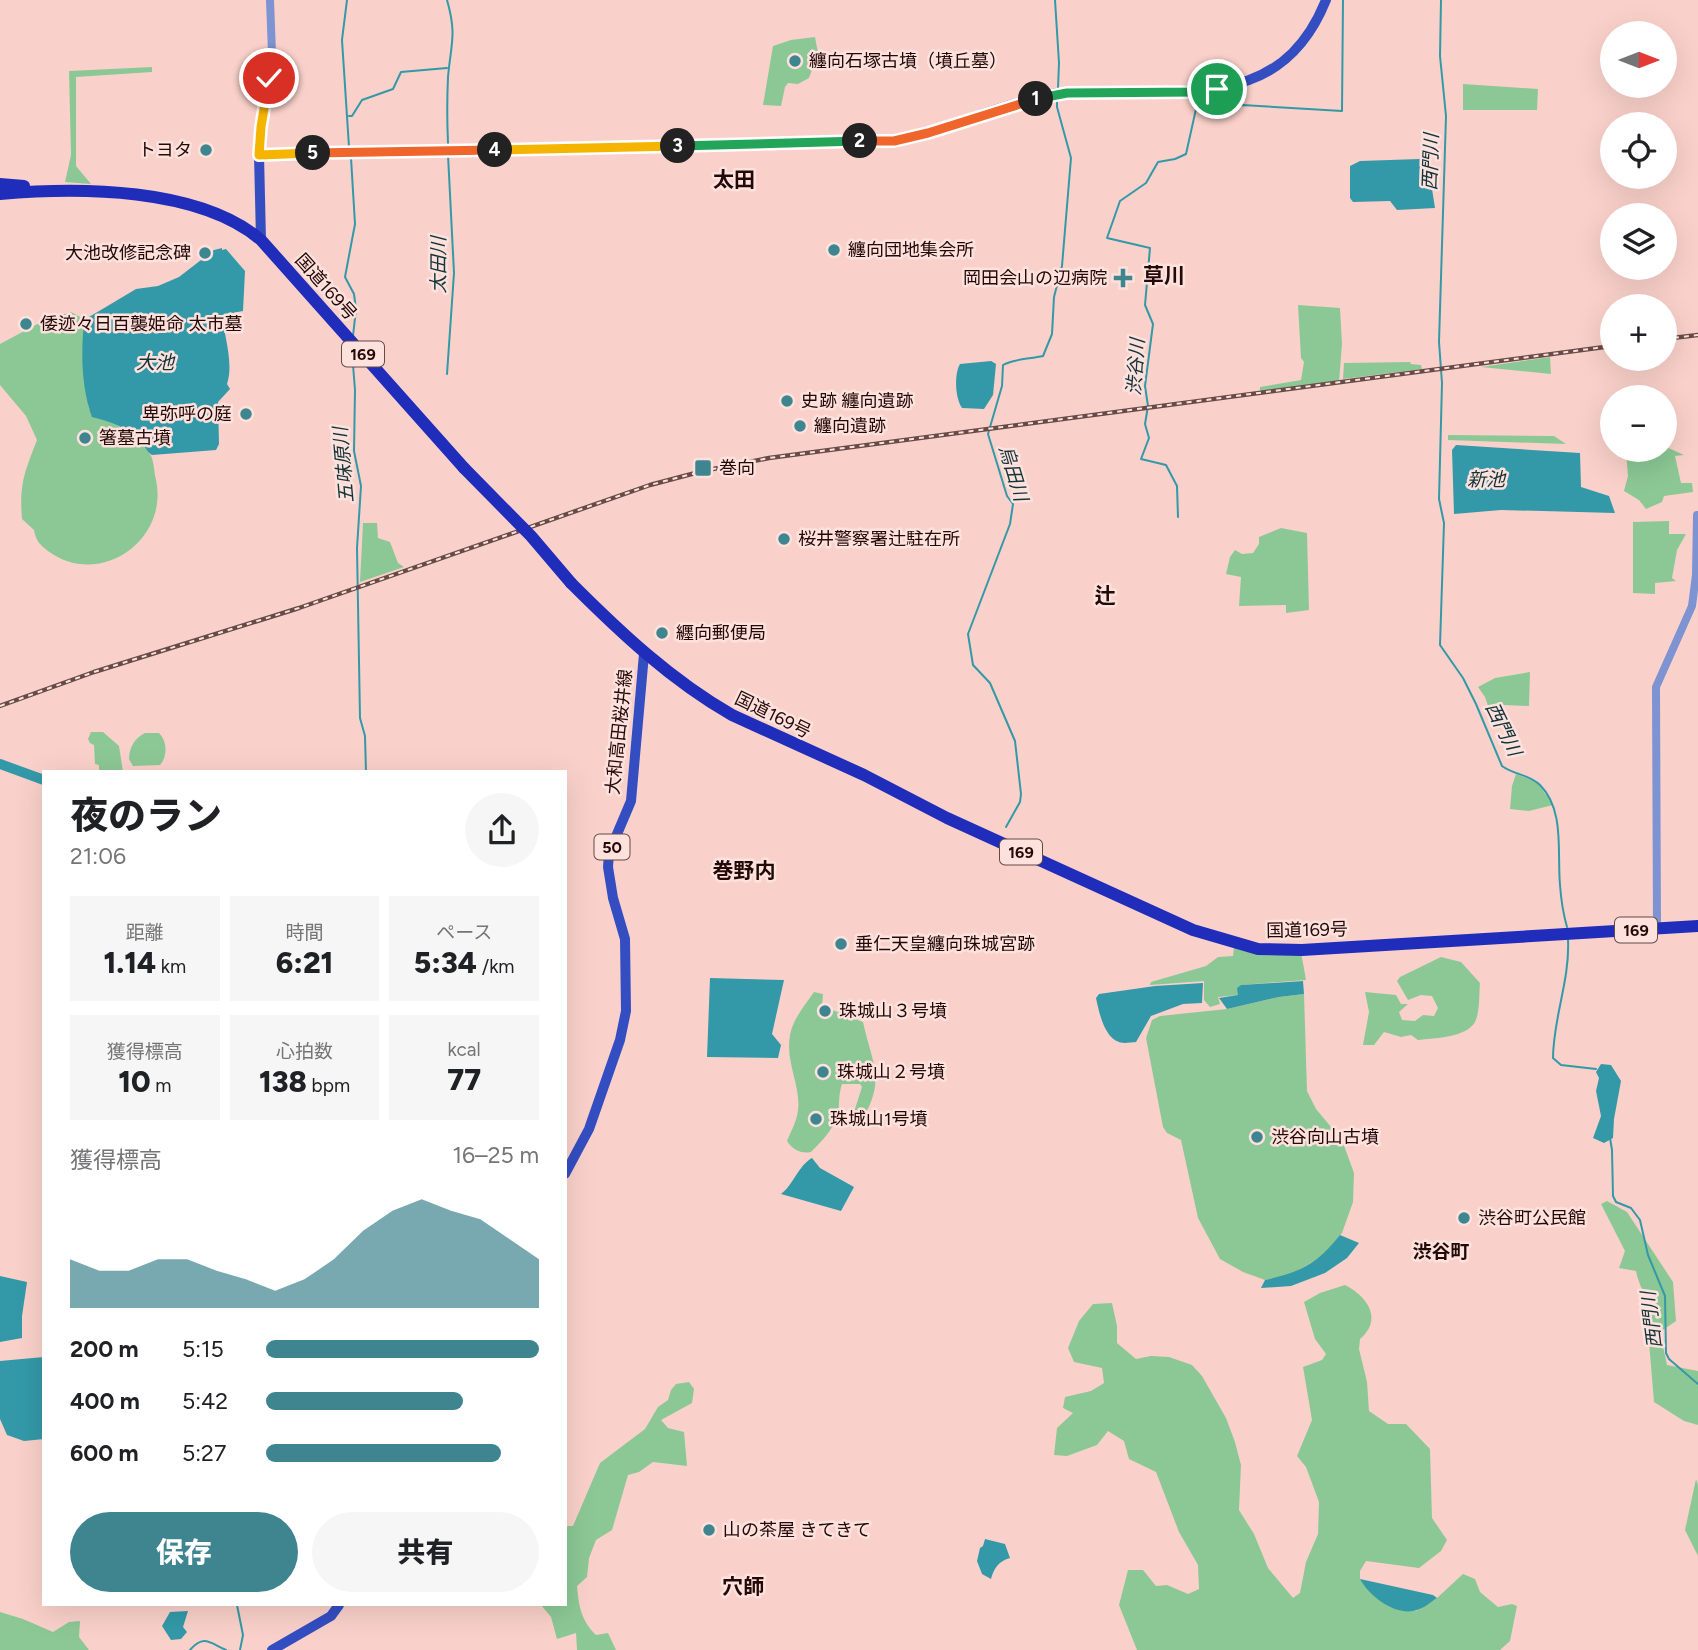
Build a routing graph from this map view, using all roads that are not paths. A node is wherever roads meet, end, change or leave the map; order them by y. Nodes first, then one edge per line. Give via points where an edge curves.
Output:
1 (270, 0) edge
2 (1326, 0) edge
3 (259, 155) junction
4 (0, 184) edge
5 (59, 189) junction
6 (0, 194) edge
7 (261, 240) junction
8 (1698, 515) edge
9 (644, 654) junction
10 (1698, 926) edge
11 (1657, 929) junction
12 (567, 1170) edge
13 (338, 1606) edge
14 (272, 1650) edge

1 - 3 street via 272,53
2 - 3 main road via 1303,42 1251,81 1198,92 1053,94 894,141
3 - 7 main road
4 - 5 highway, 169
5 - 6 highway, 国道169号 / 169
5 - 7 highway, 国道169号 / 169 via 198,206 236,222
7 - 9 highway, 国道169号 / 169, bridge via 464,468
8 - 11 street via 1692,606 1656,687
9 - 11 highway, 国道169号 / 169 via 732,715 1193,930 1258,949
9 - 12 main road, 大和高田桜井線 / 50 via 631,801 608,867 625,939 626,1011 589,1129
10 - 11 highway, 国道169号 / 169
13 - 14 main road via 331,1616

